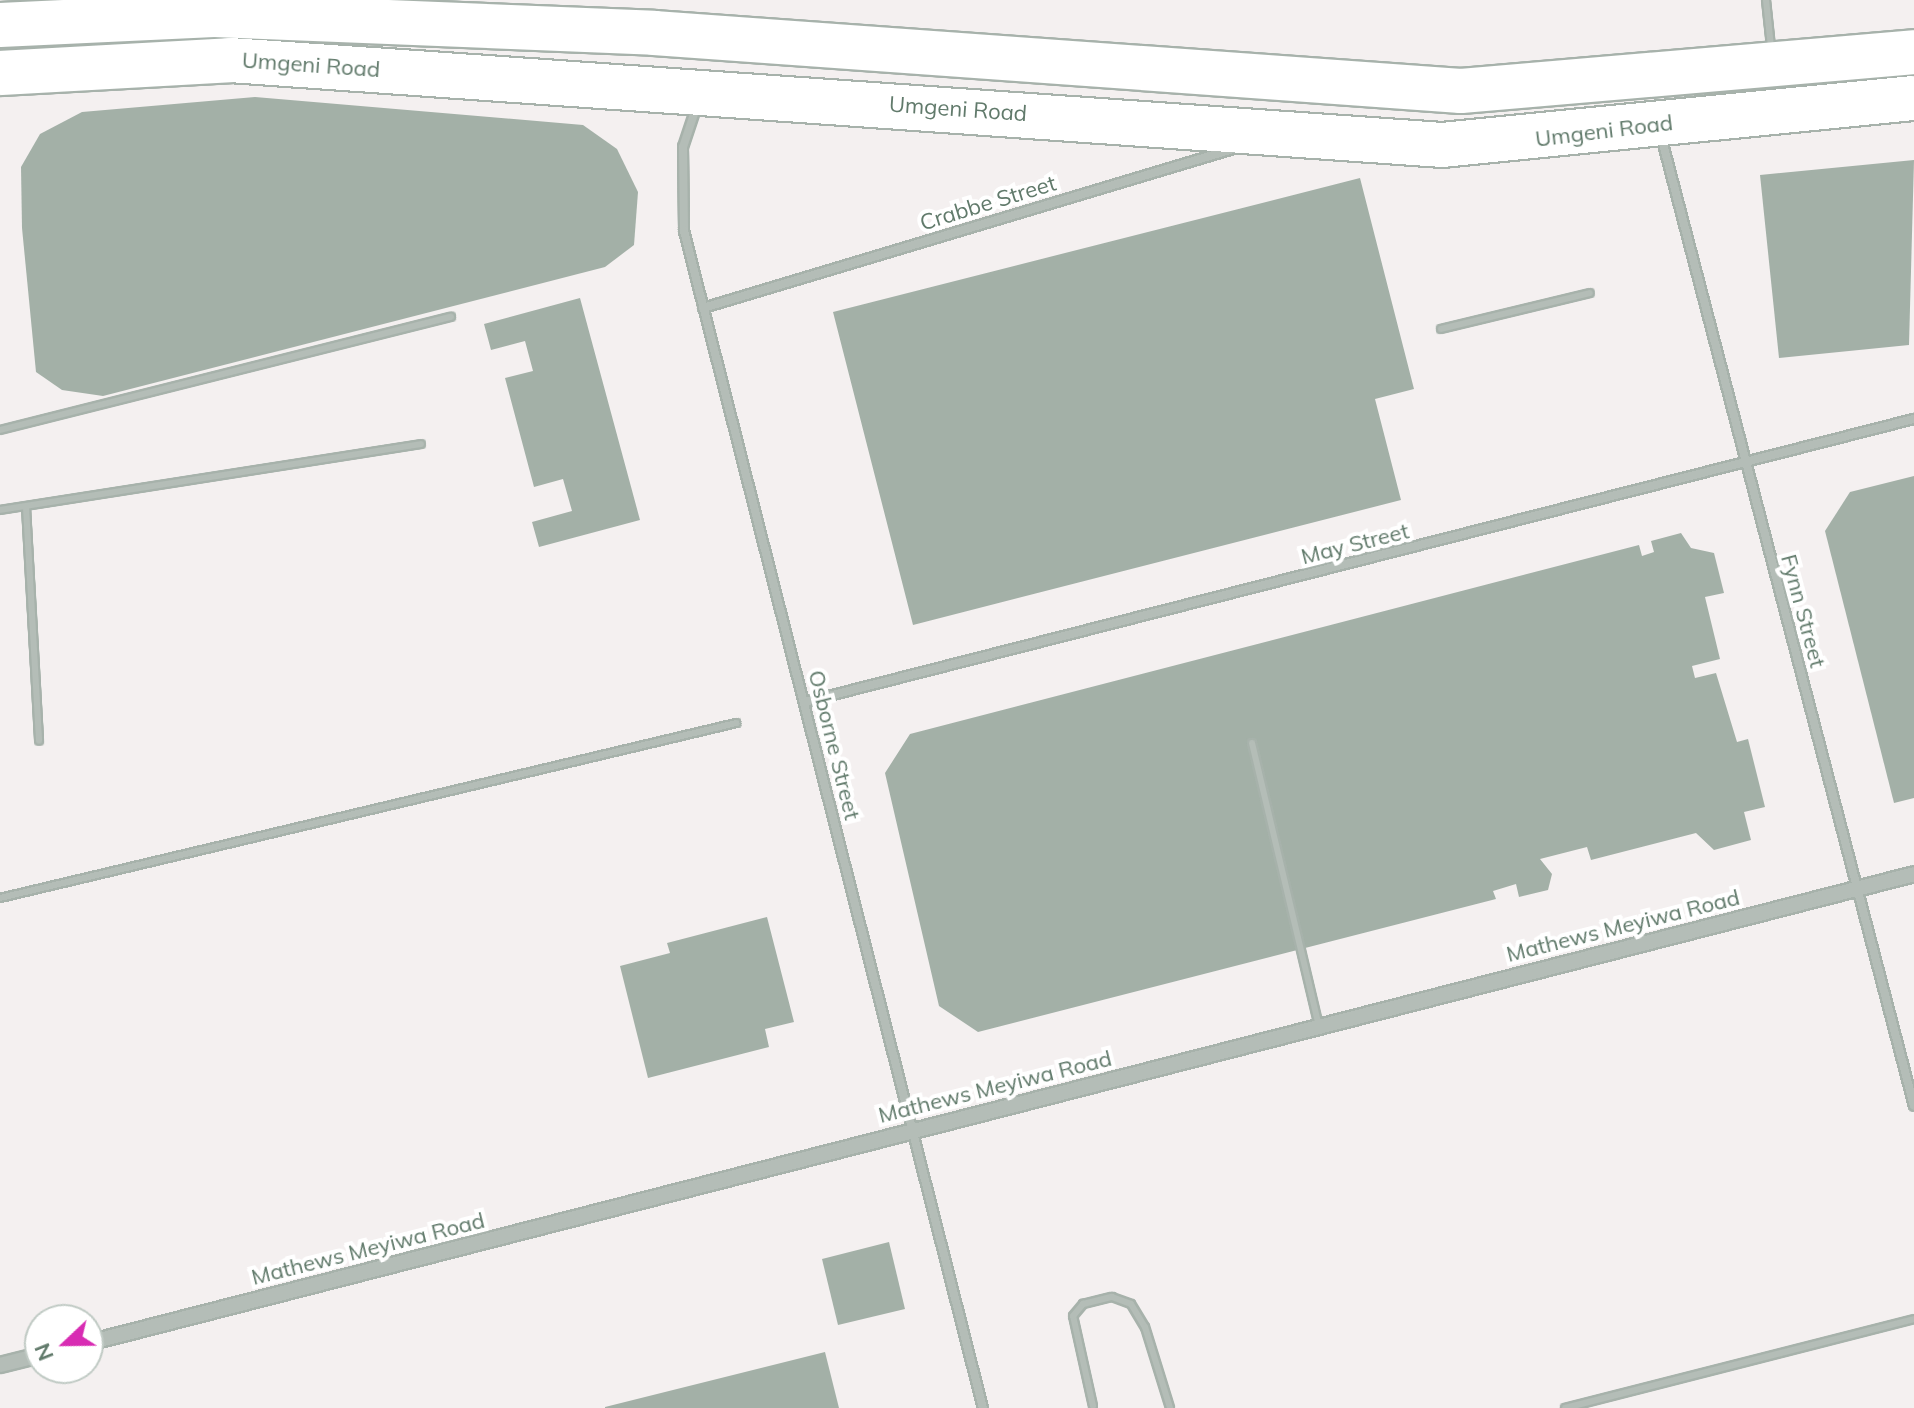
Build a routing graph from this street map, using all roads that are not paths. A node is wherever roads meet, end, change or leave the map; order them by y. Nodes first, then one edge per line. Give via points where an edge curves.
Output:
1 (1766, 0) edge
2 (0, 25) edge
3 (1914, 52) edge
4 (1773, 66) junction
5 (0, 73) edge
6 (704, 91) junction
7 (1914, 98) edge
8 (1658, 124) junction
9 (1283, 134) junction
10 (1590, 293) dead end
11 (703, 308) junction
12 (451, 317) dead end
13 (1441, 329) dead end
14 (1914, 419) edge
15 (0, 430) edge
16 (421, 444) dead end
17 (1744, 462) junction
18 (26, 507) junction
19 (0, 510) edge
20 (805, 702) junction
21 (736, 723) dead end
22 (39, 741) dead end
23 (1252, 743) dead end
24 (1914, 874) edge
25 (1859, 888) junction
26 (0, 898) edge
27 (1319, 1026) junction
28 (1914, 1106) edge
29 (915, 1130) junction
30 (1914, 1319) edge
31 (104, 1339) edge
32 (24, 1359) edge
33 (0, 1365) edge
34 (1093, 1406) dead end
35 (983, 1408) edge
36 (1170, 1408) edge
37 (1565, 1408) edge

1 - 4 lane
2 - 4 main road, Umgeni Road via 214,15 654,33 1461,91
3 - 4 main road, Umgeni Road
5 - 6 main road, Umgeni Road via 230,60
6 - 9 main road, Umgeni Road
6 - 11 street, Osborne Street via 690,116 680,188
7 - 8 main road, Umgeni Road
8 - 9 main road, Umgeni Road via 1442,145
8 - 17 street, Fynn Street
9 - 11 street, Crabbe Street
10 - 13 lane
11 - 20 street, Osborne Street
12 - 15 lane
14 - 17 street, May Street
16 - 18 lane
17 - 20 street, May Street
17 - 25 street, Fynn Street
18 - 19 lane
18 - 22 lane
20 - 29 street, Osborne Street
21 - 26 lane
23 - 27 lane
24 - 25 street, Mathews Meyiwa Road
25 - 27 street, Mathews Meyiwa Road
25 - 28 street, Fynn Street
27 - 29 street, Mathews Meyiwa Road
29 - 31 street, Mathews Meyiwa Road
29 - 35 street, Osborne Street
30 - 37 lane
32 - 33 street
34 - 36 lane via 1073,1316 1083,1304 1112,1297 1131,1304 1145,1327

